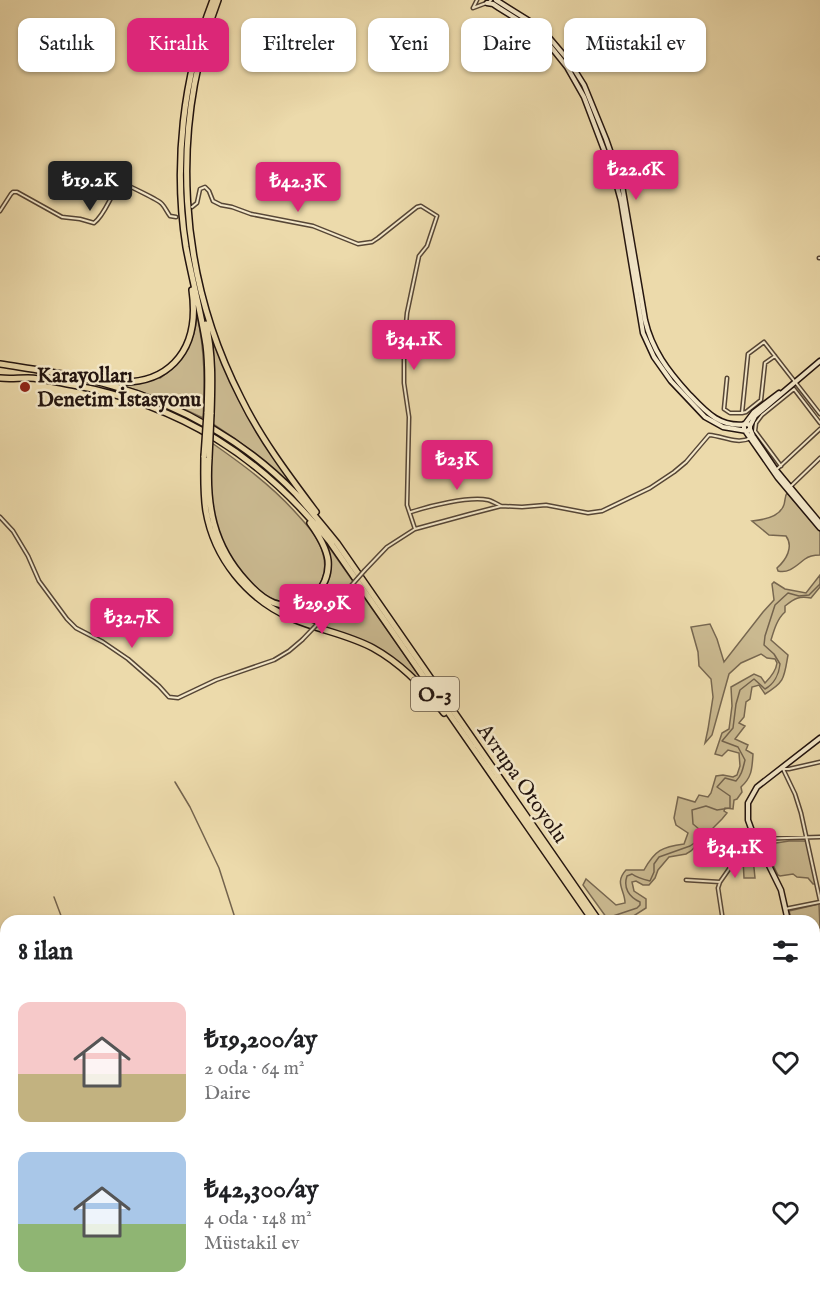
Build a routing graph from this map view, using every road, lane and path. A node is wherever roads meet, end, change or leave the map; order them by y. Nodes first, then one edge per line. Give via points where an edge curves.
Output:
1 (213, 0) edge
2 (218, 0) edge
3 (479, 0) edge
4 (496, 0) edge
5 (489, 2) edge
6 (192, 207) dead end
7 (0, 211) edge
8 (176, 217) dead end
9 (186, 247) junction
10 (200, 290) junction
11 (775, 356) junction
12 (820, 361) edge
13 (0, 364) edge
14 (59, 374) junction
15 (0, 378) edge
16 (727, 378) dead end
17 (795, 382) junction
18 (761, 400) junction
19 (765, 404) junction
20 (742, 413) junction
21 (209, 414) junction
22 (820, 414) edge
23 (820, 423) edge
24 (744, 424) junction
25 (750, 427) junction
26 (820, 429) edge
27 (745, 430) junction
28 (751, 438) junction
29 (207, 457) junction
30 (820, 458) edge
31 (781, 466) junction
32 (775, 471) junction
33 (267, 475) junction
34 (790, 487) junction
35 (501, 506) junction
36 (410, 512) junction
37 (0, 517) edge
38 (820, 523) edge
39 (820, 528) edge
40 (415, 529) junction
41 (337, 543) junction
42 (820, 738) edge
43 (469, 742) junction
44 (818, 743) edge
45 (819, 763) edge
46 (820, 767) edge
47 (783, 769) junction
48 (820, 837) edge
49 (808, 838) junction
50 (756, 839) junction
51 (686, 880) dead end
52 (720, 882) junction
53 (820, 901) edge
54 (785, 909) junction
55 (589, 915) edge
56 (595, 915) edge
57 (722, 915) edge
58 (786, 915) edge

1 - 9 highway via 194,65 184,126 181,173
2 - 10 highway via 197,71 188,132 186,202
3 - 5 street
3 - 5 street via 473,8
4 - 24 main road via 547,35 584,85 622,185 645,320 658,356 709,414 723,422
5 - 27 main road via 538,33 579,88 615,179 643,333 654,357 705,417 723,427
6 - 36 street via 200,189 205,188 213,201 221,205 313,226 358,244 372,242 414,208 421,206 437,216 427,246 419,256 405,332
7 - 8 street via 17,192 62,217 94,223 122,183 159,201 170,216
9 - 14 highway via 194,321 191,335 176,361 158,375 131,382
9 - 21 highway via 206,344
10 - 21 highway via 212,358
10 - 41 highway via 213,335 244,405 280,464
11 - 17 street
11 - 18 street via 765,363
11 - 20 street via 764,342 748,354
12 - 17 main road
13 - 14 highway, Avrupa Otoyolu / O-3
14 - 41 highway, Avrupa Otoyolu / O-3 via 152,399 223,435 284,483
15 - 33 highway, Avrupa Otoyolu / O-3 via 28,378 119,395 212,436
16 - 20 street via 724,409
17 - 19 main road
17 - 22 street
17 - 25 main road via 755,416
18 - 19 street
18 - 20 street
19 - 24 main road
21 - 29 highway, bridge
23 - 31 street via 794,390 762,415 755,431
24 - 25 main road
24 - 27 main road
25 - 27 main road
25 - 32 main road
26 - 31 street
27 - 28 main road
28 - 32 main road
28 - 35 street via 736,441 709,435 686,462 666,477 597,513 551,505
29 - 33 highway via 212,518 227,555 252,588 267,599 282,605 298,604 320,590 328,560 313,527
29 - 43 highway via 204,490 209,527 225,561 244,586 283,615 354,639 395,662 419,683
30 - 34 street
31 - 32 street
32 - 34 main road
32 - 39 main road
33 - 43 highway, Avrupa Otoyolu / O-3 via 330,542
34 - 38 main road
35 - 36 street via 488,500 473,500
35 - 40 street
36 - 40 street
37 - 40 street, bridge via 13,531 39,581 67,619 128,658 169,697 178,698 289,651 387,547
41 - 56 highway, Avrupa Otoyolu / O-3
42 - 44 main road
43 - 55 highway, Avrupa Otoyolu / O-3
44 - 47 main road
45 - 46 street
45 - 47 street
47 - 49 street
47 - 50 main road via 758,787 748,803 748,820
48 - 49 street
49 - 50 street
49 - 53 street
50 - 52 street via 745,846
50 - 54 main road via 781,890
51 - 52 street
52 - 57 street
53 - 54 street
54 - 58 main road

